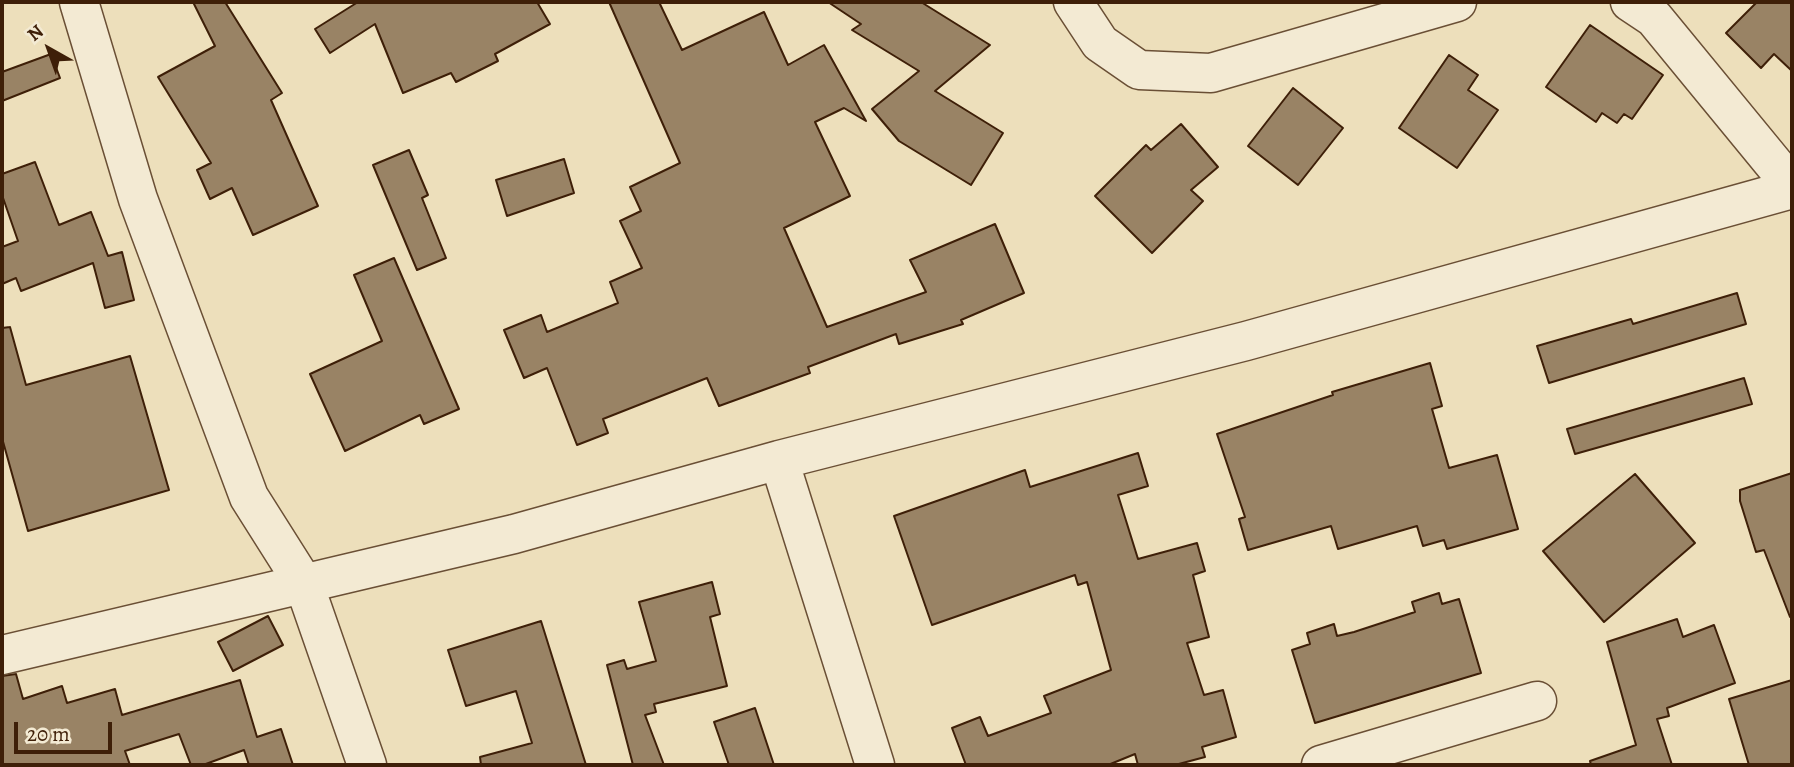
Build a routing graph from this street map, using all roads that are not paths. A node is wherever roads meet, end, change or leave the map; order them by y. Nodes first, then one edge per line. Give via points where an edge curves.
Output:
1 (79, 2) edge
2 (1073, 2) edge
3 (1457, 2) edge
4 (1630, 2) edge
5 (1792, 188) edge
6 (779, 460) junction
7 (304, 584) junction
8 (2, 655) edge
9 (1537, 701) dead end
10 (367, 765) edge
11 (875, 765) edge
12 (1321, 765) edge

1 - 7 street via 138,199 249,497
2 - 3 street via 1100,43 1139,71 1210,72
4 - 5 street via 1654,18
5 - 6 street via 1246,341
6 - 7 street via 514,534
6 - 11 street
7 - 8 street
7 - 10 street
9 - 12 street

